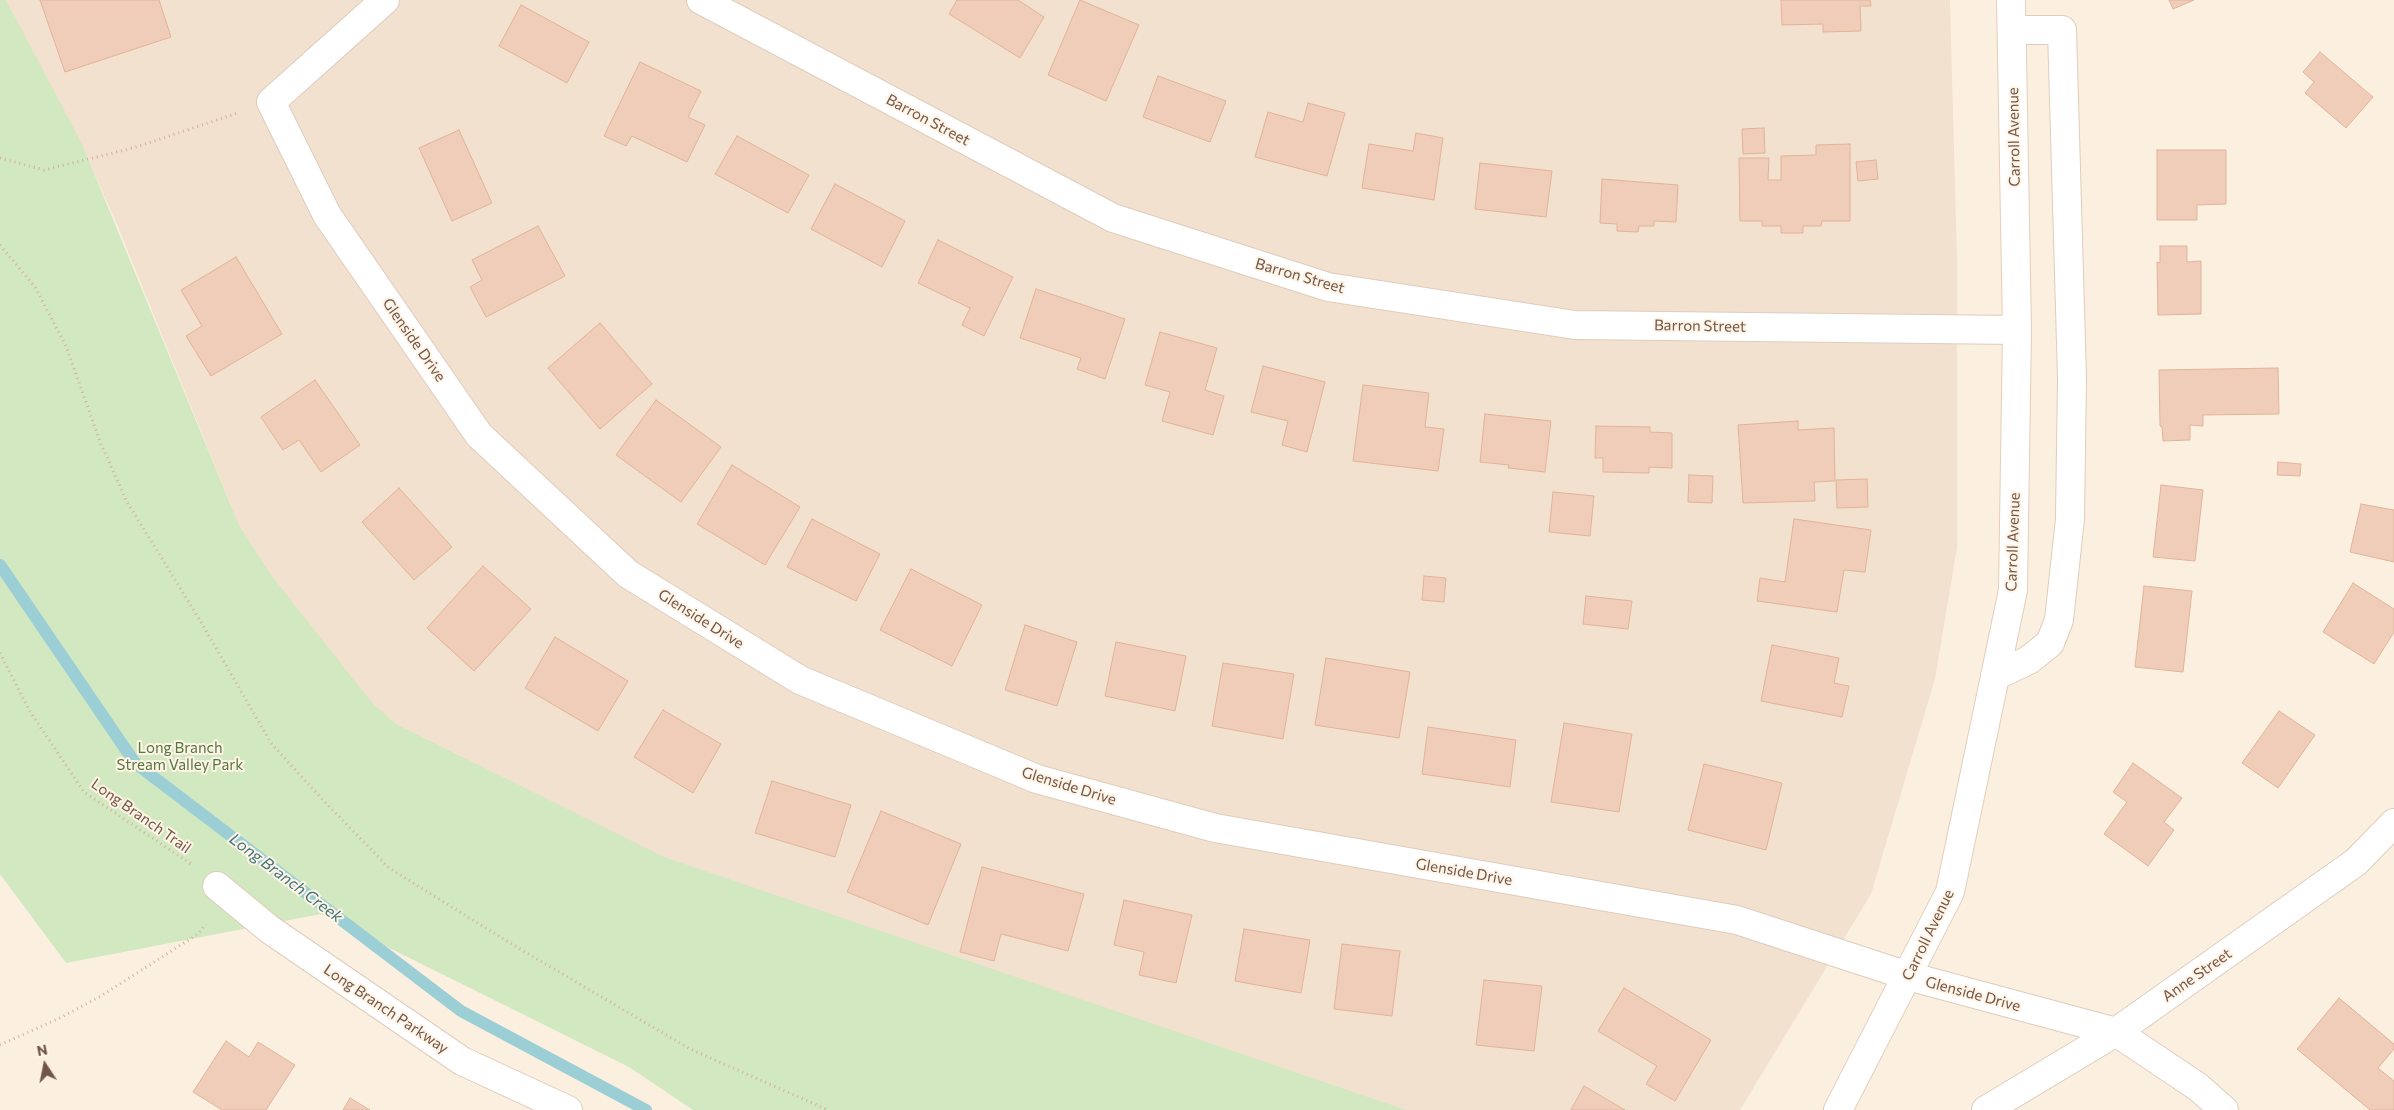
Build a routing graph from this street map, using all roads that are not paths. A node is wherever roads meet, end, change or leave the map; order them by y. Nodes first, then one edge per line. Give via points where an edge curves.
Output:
1 (385, 0) edge
2 (701, 0) edge
3 (2011, 0) edge
4 (2012, 30) junction
5 (2017, 330) junction
6 (1995, 676) junction
7 (2394, 823) edge
8 (217, 886) road end
9 (1908, 976) junction
10 (2116, 1032) junction
11 (568, 1110) edge
12 (1838, 1110) edge
13 (1986, 1110) edge
14 (2224, 1110) edge

1 - 9 street, Glenside Drive via 272,102 327,215 480,435 628,574 800,680 1038,779 1215,828 1737,920
2 - 5 street, Barron Street via 1114,218 1328,287 1575,325
3 - 4 street, Carroll Avenue
4 - 5 street, Carroll Avenue
4 - 6 street via 2062,30 2072,378 2070,510 2059,620 2050,643 2029,660
5 - 6 street, Carroll Avenue via 2013,590
6 - 9 street, Carroll Avenue via 1950,892
7 - 10 street, Anne Street via 2356,862
8 - 11 street, Long Branch Parkway via 269,929 462,1061
9 - 10 street, Glenside Drive
9 - 12 street, Carroll Avenue
10 - 13 street, Anne Street
10 - 14 street, Glenside Drive via 2198,1087

